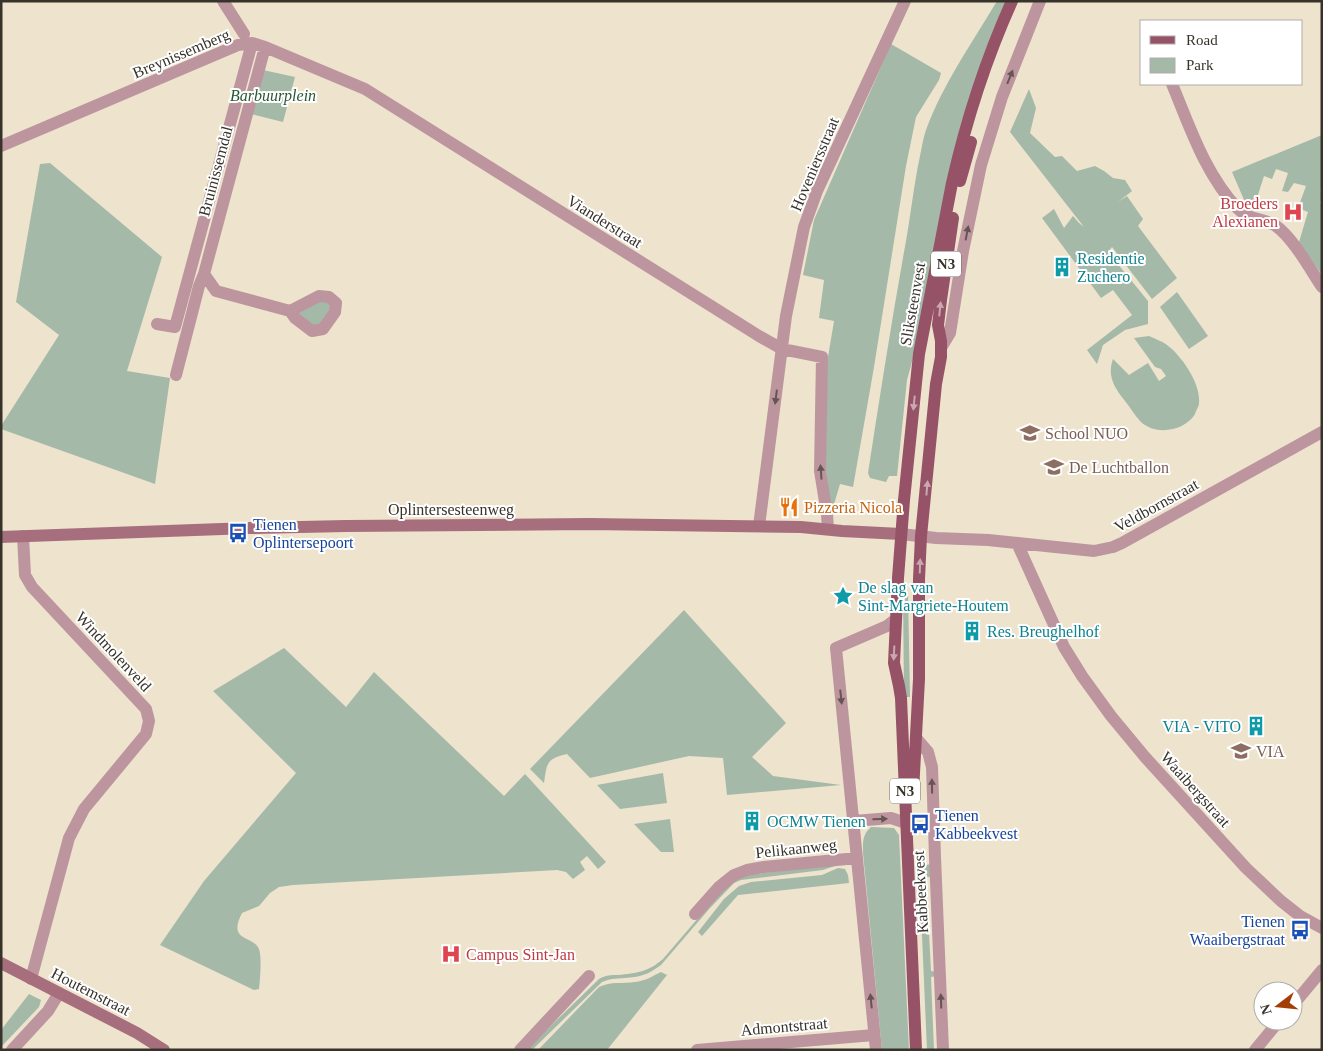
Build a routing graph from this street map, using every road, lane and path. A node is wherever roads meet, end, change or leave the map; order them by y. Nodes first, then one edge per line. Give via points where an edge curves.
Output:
1 (223, 1) edge
2 (905, 1) edge
3 (1012, 1) edge
4 (1021, 1) edge
5 (1040, 1) edge
6 (248, 38) junction
7 (265, 47) junction
8 (1172, 85) edge
9 (1, 146) edge
10 (204, 274) junction
11 (1322, 287) edge
12 (290, 311) dead end
13 (157, 324) dead end
14 (941, 348) junction
15 (782, 349) junction
16 (176, 375) dead end
17 (1322, 432) edge
18 (759, 526) junction
19 (828, 529) junction
20 (902, 534) junction
21 (23, 536) junction
22 (921, 536) junction
23 (1, 537) edge
24 (1017, 543) junction
25 (896, 619) junction
26 (916, 738) junction
27 (854, 820) junction
28 (906, 824) junction
29 (857, 858) junction
30 (694, 914) dead end
31 (1322, 928) edge
32 (1, 963) edge
33 (1322, 970) edge
34 (590, 976) dead end
35 (30, 979) junction
36 (59, 993) junction
37 (1303, 993) edge
38 (1271, 1031) edge
39 (874, 1035) junction
40 (12, 1050) edge
41 (164, 1050) edge
42 (520, 1050) edge
43 (697, 1050) edge
44 (876, 1050) edge
45 (916, 1050) edge
46 (924, 1050) edge
47 (943, 1050) edge
48 (1255, 1050) edge

1 - 6 street
2 - 15 street, Hoveniersstraat via 804,227
3 -> 20 main road, Sliksteenvest / N3 via 978,89 946,212 920,354
14 -> 4 main road, Sliksteenvest / N3 via 938,325 960,181 983,100
14 -> 5 street, Sliksteenvest via 950,333 982,165 1002,97
6 - 7 street, Vianderstraat
6 - 9 street, Breynissemberg via 238,46
6 - 13 street, Breynissemberg via 175,327
7 - 10 street, Bruinissemdal
7 - 15 street, Vianderstraat via 365,89
8 - 11 street via 1209,170 1223,190 1242,213 1278,227
10 - 12 street via 216,291
10 - 16 street, Bruinissemdal
22 -> 14 main road, Sliksteenvest / N3
15 -> 18 street
19 -> 15 street via 820,471 822,357
17 - 24 street, Veldbornstraat via 1113,547 1094,551
18 - 19 street, Oplintersesteenweg
18 - 21 street, Oplintersesteenweg via 346,526
19 - 20 street, Oplintersesteenweg
20 - 22 street, Veldbornstraat
20 - 25 main road, Kabbeekvest / N3
21 - 23 street, Oplintersesteenweg
21 - 35 street, Windmolenveld via 25,574 32,587 146,709 149,721 146,734 84,809 70,838
22 - 24 street, Veldbornstraat
26 -> 22 main road, Kabbeekvest / N3
24 - 31 street, Waaibergstraat via 1064,647 1111,716 1246,868 1300,916
25 -> 27 street via 836,648
25 -> 28 main road, Kabbeekvest / N3 via 894,663 900,698
26 - 46 main road, Kabbeekvest / N3 via 913,824
47 -> 26 street, Kabbeekvest via 932,767 928,752
27 -> 28 street via 891,818
27 - 29 street
28 - 45 main road, Kabbeekvest / N3
29 - 30 street, Pelikaanweg via 747,870 719,886
39 -> 29 street
32 - 35 street, Houtemstraat
33 - 37 street
34 - 42 street
35 - 36 street, Houtemstraat
36 - 40 street via 48,1012
36 - 41 street, Houtemstraat
38 - 48 street
39 - 43 street, Admontstraat
39 - 44 street

